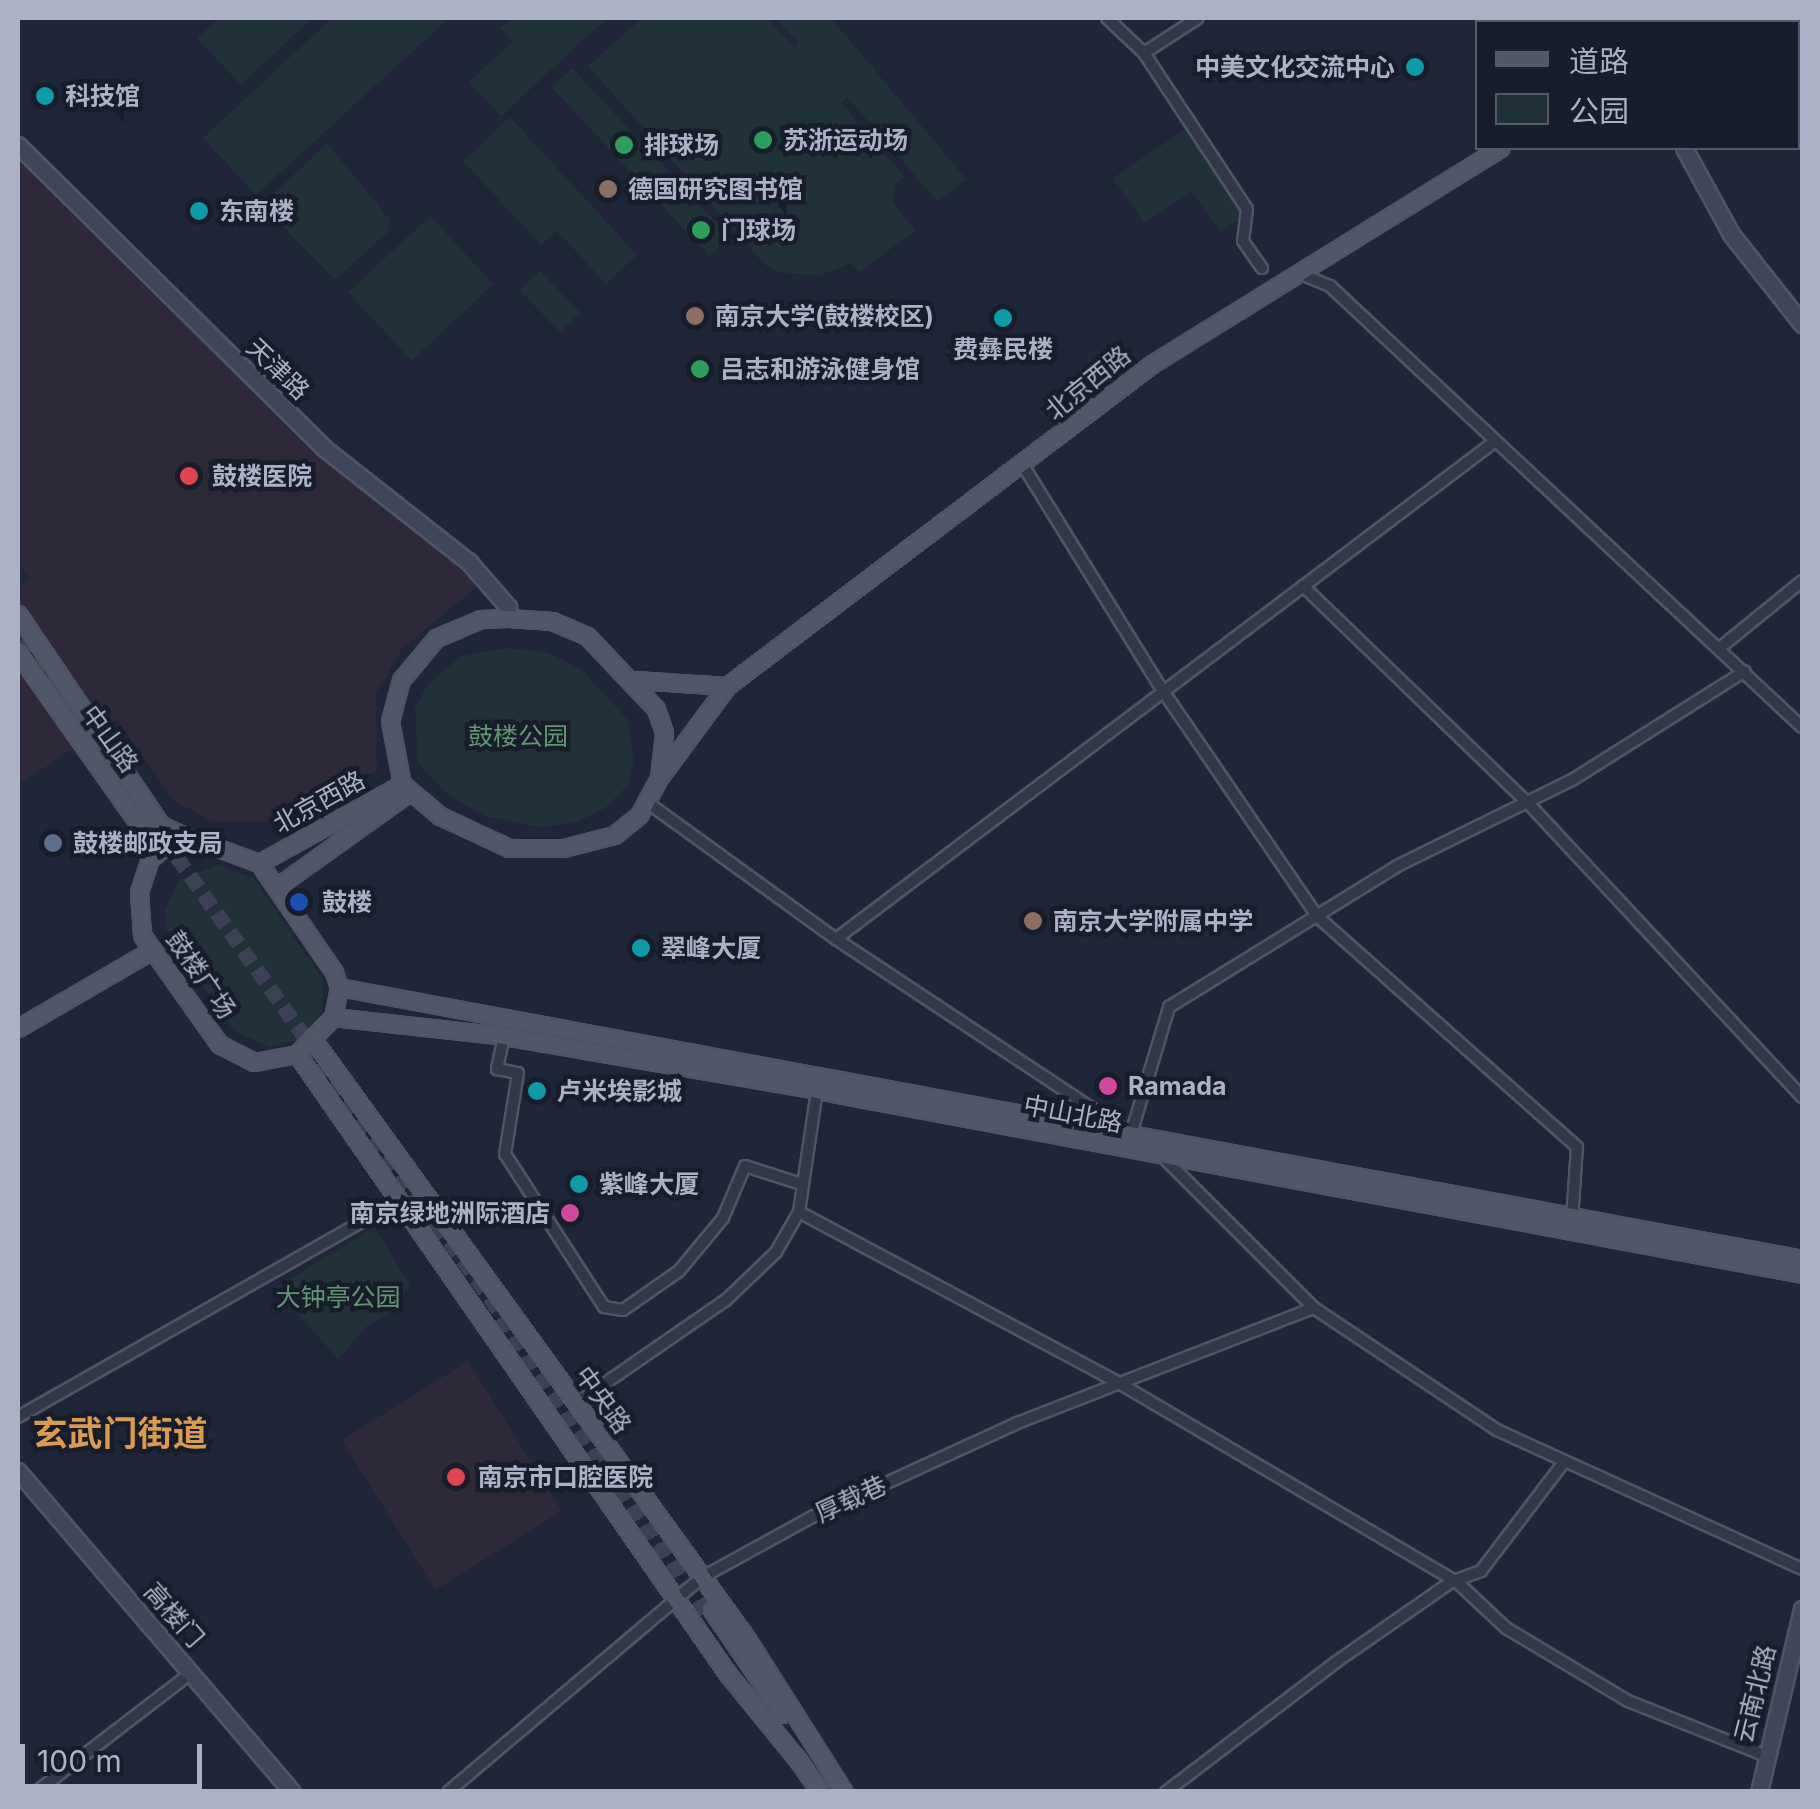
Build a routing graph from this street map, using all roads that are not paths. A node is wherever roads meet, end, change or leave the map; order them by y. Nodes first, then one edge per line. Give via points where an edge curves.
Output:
1 (1107, 18) edge
2 (1198, 18) edge
3 (1144, 53) junction
4 (18, 144) edge
5 (1497, 150) edge
6 (1685, 150) edge
7 (1262, 268) dead end
8 (1300, 274) junction
9 (1802, 324) edge
10 (1494, 442) junction
11 (1024, 467) junction
12 (1802, 581) edge
13 (1304, 586) junction
14 (18, 614) edge
15 (508, 618) junction
16 (1721, 647) junction
17 (18, 653) edge
18 (1745, 671) junction
19 (635, 680) junction
20 (727, 686) junction
21 (1163, 692) junction
22 (1802, 727) edge
23 (659, 778) junction
24 (405, 788) junction
25 (1528, 802) junction
26 (648, 804) junction
27 (194, 839) junction
28 (150, 858) junction
29 (259, 863) junction
30 (278, 886) junction
31 (1318, 917) junction
32 (836, 939) junction
33 (152, 950) junction
34 (340, 987) junction
35 (333, 1018) junction
36 (18, 1028) edge
37 (504, 1036) junction
38 (314, 1042) junction
39 (297, 1054) junction
40 (818, 1082) junction
41 (1802, 1098) edge
42 (1131, 1134) junction
43 (1163, 1156) junction
44 (801, 1184) junction
45 (398, 1201) junction
46 (800, 1212) junction
47 (1572, 1220) junction
48 (1802, 1259) edge
49 (1802, 1274) edge
50 (1314, 1308) junction
51 (1119, 1384) junction
52 (575, 1404) junction
53 (18, 1417) edge
54 (1564, 1462) junction
55 (18, 1471) edge
56 (1802, 1568) edge
57 (701, 1578) junction
58 (1457, 1582) junction
59 (676, 1596) junction
60 (1802, 1609) edge
61 (190, 1673) junction
62 (1764, 1755) junction
63 (802, 1764) junction
64 (36, 1792) edge
65 (292, 1792) edge
66 (448, 1792) edge
67 (820, 1792) edge
68 (836, 1792) edge
69 (844, 1792) edge
70 (1166, 1792) edge
71 (1759, 1792) edge

1 - 3 street
2 - 3 street
3 - 7 street via 1247,209 1243,241
4 - 15 street, 天津路 via 324,448 469,562 508,606
5 - 8 main road, 北京西路
6 - 9 street via 1731,234
8 - 10 street via 1330,286
8 - 11 main road, 北京西路 via 1152,364
10 - 13 street
10 - 16 street
11 - 20 main road, 北京西路
11 - 21 street
12 - 16 street
13 - 21 street
13 - 25 street
14 - 27 main road via 160,825
15 - 19 main road via 571,627
15 - 24 main road via 481,619 436,638 401,680 390,720
16 - 18 street
17 - 28 main road, 中山路 via 145,833
18 - 22 street
18 - 25 street
19 - 20 main road
19 - 23 main road via 662,724
20 - 23 main road, 北京西路
21 - 31 street
21 - 32 street
23 - 26 main road
24 - 26 main road via 473,834 534,850 614,835
24 - 29 main road, 北京西路
24 - 30 main road, 北京西路
25 - 31 street via 1397,866
25 - 41 street
26 - 32 street
27 - 28 main road via 172,840
27 - 29 main road
28 - 33 main road, 鼓楼广场 via 138,908
29 - 30 main road
30 - 34 main road
31 - 42 street via 1170,1008
31 - 47 street via 1577,1148
32 - 42 street
33 - 36 main road
33 - 39 main road, 鼓楼广场 via 230,1052 265,1063
34 - 35 main road
34 - 40 main road, 中山北路
35 - 37 main road, 中山北路
35 - 38 main road
37 - 40 main road, 中山北路
37 - 44 street via 497,1069 518,1074 505,1154 604,1307 614,1312 679,1271 723,1218 745,1166
38 - 39 main road
38 - 52 main road, 中央路
39 - 45 main road
40 - 42 main road, 中山北路
40 - 43 main road, 中山北路
40 - 44 street
42 - 43 street
42 - 47 main road, 中山北路
43 - 49 main road, 中山北路
43 - 50 street
44 - 46 street
45 - 53 street
45 - 59 main road
46 - 51 street
46 - 52 street via 752,1280
47 - 48 main road, 中山北路
50 - 51 street, 厚载巷
50 - 54 street via 1497,1430
51 - 57 street, 厚载巷 via 812,1517
51 - 58 street
52 - 57 main road, 中央路
54 - 56 street
54 - 58 street via 1504,1546 1481,1571
55 - 61 street, 高楼门
57 - 59 street, 厚载巷
57 - 69 main road, 中央路
58 - 62 street via 1506,1628 1628,1701
58 - 70 street via 1336,1662
59 - 63 main road via 726,1673
59 - 66 street, 厚载巷
60 - 62 street, 云南北路
61 - 64 street
61 - 65 street, 高楼门
62 - 71 street, 云南北路
63 - 67 main road
63 - 68 main road via 707,1614

